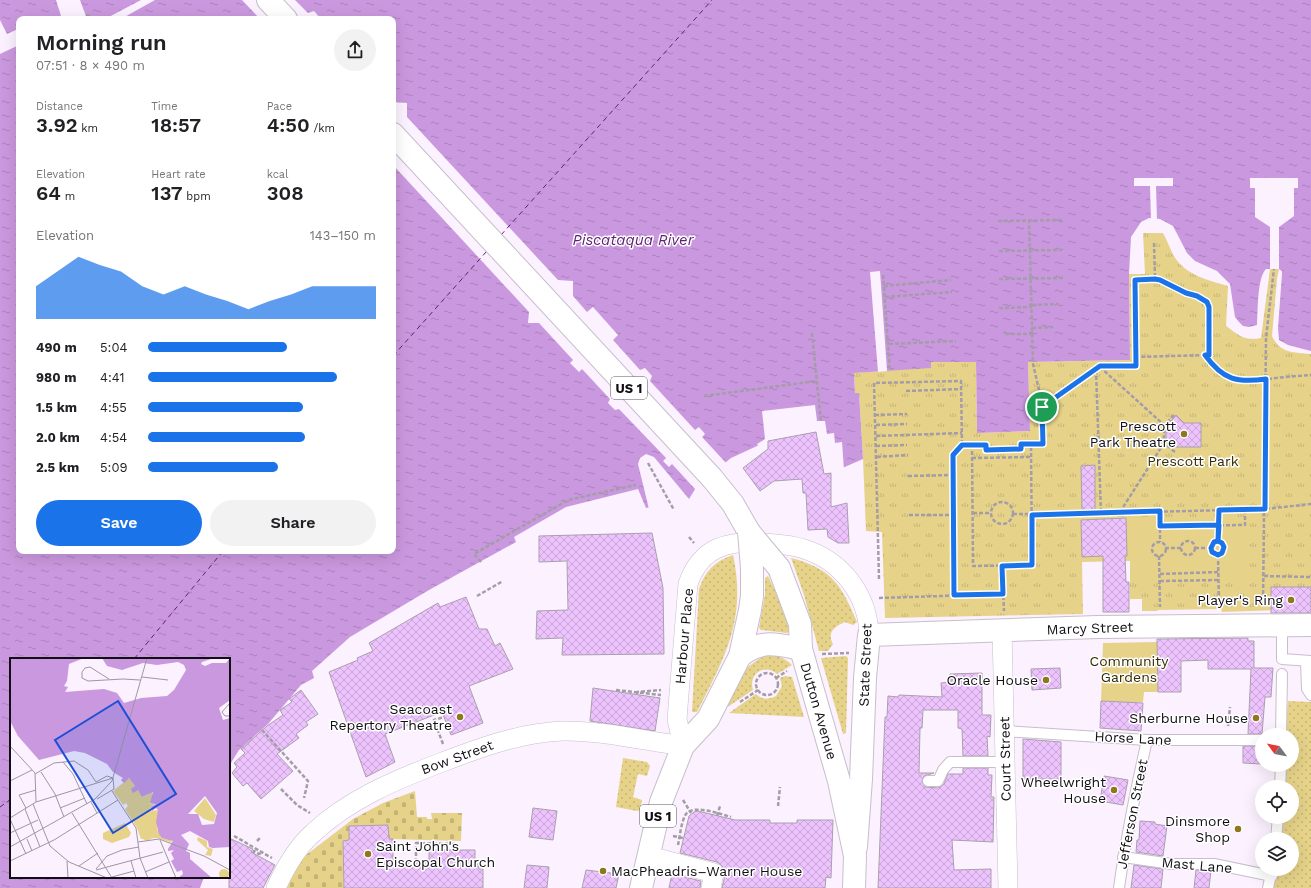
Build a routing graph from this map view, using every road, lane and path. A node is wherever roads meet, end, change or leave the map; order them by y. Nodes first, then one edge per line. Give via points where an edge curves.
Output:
1 (268, 0) edge
2 (86, 15) dead end
3 (89, 16) edge
4 (283, 16) edge
5 (396, 137) edge
6 (1030, 220) junction
7 (1063, 220) dead end
8 (998, 221) dead end
9 (1154, 243) dead end
10 (1030, 250) junction
11 (1062, 250) dead end
12 (999, 251) dead end
13 (1274, 269) dead end
14 (883, 275) dead end
15 (1064, 278) dead end
16 (999, 279) dead end
17 (1031, 279) junction
18 (1155, 279) junction
19 (951, 280) dead end
20 (884, 286) junction
21 (952, 292) dead end
22 (885, 297) junction
23 (1059, 304) dead end
24 (1032, 306) junction
25 (999, 308) dead end
26 (1053, 327) dead end
27 (1032, 328) junction
28 (812, 333) dead end
29 (1005, 334) dead end
30 (1032, 334) junction
31 (956, 341) dead end
32 (889, 344) junction
33 (1205, 355) junction
34 (1136, 357) junction
35 (1100, 366) junction
36 (1096, 369) junction
37 (890, 371) dead end
38 (1311, 374) edge
39 (1266, 379) junction
40 (817, 381) junction
41 (962, 389) junction
42 (906, 390) dead end
43 (704, 396) dead end
44 (1042, 407) junction
45 (907, 414) dead end
46 (875, 415) junction
47 (1174, 415) dead end
48 (821, 422) dead end
49 (907, 424) dead end
50 (876, 425) junction
51 (1164, 425) junction
52 (962, 433) junction
53 (876, 436) junction
54 (1164, 443) junction
55 (1031, 444) junction
56 (907, 445) dead end
57 (962, 445) junction
58 (972, 445) junction
59 (876, 446) junction
60 (1175, 452) dead end
61 (908, 455) dead end
62 (877, 456) junction
63 (1032, 457) junction
64 (972, 458) junction
65 (648, 463) dead end
66 (953, 474) junction
67 (908, 476) dead end
68 (636, 485) dead end
69 (1311, 504) edge
70 (1265, 509) junction
71 (674, 510) dead end
72 (1219, 510) junction
73 (1244, 510) junction
74 (1160, 511) junction
75 (1120, 512) junction
76 (991, 513) junction
77 (1101, 513) junction
78 (973, 514) junction
79 (1013, 514) junction
80 (1032, 514) junction
81 (910, 515) dead end
82 (954, 515) junction
83 (1219, 525) junction
84 (1160, 526) junction
85 (749, 532) junction
86 (1218, 541) junction
87 (1160, 542) junction
88 (728, 544) joint
89 (1165, 548) junction
90 (1181, 548) junction
91 (1195, 548) junction
92 (1211, 548) junction
93 (1218, 555) junction
94 (1159, 556) junction
95 (481, 562) dead end
96 (1002, 566) junction
97 (1219, 572) junction
98 (1160, 574) junction
99 (1264, 576) junction
100 (1311, 577) edge
101 (879, 579) dead end
102 (1219, 580) junction
103 (503, 581) dead end
104 (1160, 581) junction
105 (1003, 594) junction
106 (954, 595) junction
107 (477, 596) dead end
108 (879, 598) dead end
109 (1263, 606) dead end
110 (1161, 613) dead end
111 (1219, 614) dead end
112 (1003, 625) junction
113 (1282, 625) junction
114 (1311, 625) edge
115 (869, 635) junction
116 (801, 649) junction
117 (839, 653) dead end
118 (825, 654) dead end
119 (740, 656) junction
120 (1308, 660) edge
121 (786, 672) dead end
122 (1282, 674) dead end
123 (776, 678) junction
124 (616, 690) dead end
125 (664, 690) dead end
126 (637, 693) junction
127 (657, 695) dead end
128 (1311, 695) edge
129 (1230, 707) dead end
130 (444, 717) dead end
131 (1281, 728) edge
132 (262, 730) dead end
133 (1004, 731) junction
134 (1147, 740) junction
135 (1227, 740) junction
136 (1255, 740) edge
137 (442, 741) dead end
138 (683, 746) junction
139 (1005, 762) junction
140 (928, 781) dead end
141 (780, 787) dead end
142 (281, 789) dead end
143 (304, 798) dead end
144 (686, 805) dead end
145 (720, 806) dead end
146 (778, 806) dead end
147 (690, 812) junction
148 (313, 815) dead end
149 (718, 815) junction
150 (731, 817) dead end
151 (234, 836) dead end
152 (675, 837) dead end
153 (261, 838) dead end
154 (682, 838) junction
155 (257, 841) dead end
156 (679, 843) dead end
157 (456, 844) dead end
158 (253, 853) dead end
159 (649, 856) junction
160 (855, 856) junction
161 (1123, 857) junction
162 (475, 861) dead end
163 (486, 861) dead end
164 (416, 862) dead end
165 (1255, 870) edge
166 (1271, 876) edge
167 (276, 888) edge
168 (641, 888) edge
169 (711, 888) edge
170 (854, 888) edge
171 (1008, 888) edge
172 (1119, 888) edge
173 (1268, 888) edge

1 - 4 main road
2 - 3 path
5 - 85 main road, US 1 via 712,478 733,504
6 - 7 path
6 - 8 path
6 - 10 path
9 - 18 path
10 - 11 path
10 - 12 path
10 - 17 path
13 - 39 path via 1266,338
14 - 20 path
15 - 17 path
16 - 17 path
17 - 24 path
18 - 33 path via 1197,296 1209,305 1209,355
18 - 34 path via 1135,280
19 - 20 path
20 - 22 path
21 - 22 path
22 - 32 path
23 - 24 path
24 - 25 path
24 - 27 path
26 - 27 path
27 - 30 path
28 - 40 path
29 - 30 path
30 - 44 path via 1033,364
31 - 32 path
32 - 37 path
33 - 34 path
33 - 39 path via 1217,370 1228,377 1242,381
34 - 35 path via 1136,366
35 - 36 path
35 - 51 path
36 - 44 path
36 - 77 path
38 - 39 path
39 - 70 path
40 - 43 path
40 - 48 path
41 - 42 path
41 - 46 path via 961,381 874,383
41 - 52 path
44 - 55 path via 1043,444
45 - 46 path
46 - 50 path
47 - 51 path
49 - 50 path
50 - 53 path
51 - 54 path
52 - 53 path
52 - 57 path
53 - 59 path
54 - 60 path
54 - 75 path
55 - 58 path via 1021,444 1021,449 986,450 986,445
55 - 63 path
56 - 59 path
57 - 58 path
57 - 66 path via 953,455
58 - 64 path
59 - 62 path
61 - 62 path
62 - 101 path
63 - 64 path
63 - 80 path
64 - 78 path
65 - 71 path
66 - 67 path
66 - 82 path
68 - 95 path via 568,500 474,554
69 - 70 path
70 - 73 path
70 - 99 path
72 - 73 path
72 - 74 path
72 - 83 path
73 - 83 path via 1245,525
74 - 75 path
74 - 84 path
75 - 77 path
76 - 78 path
76 - 79 path via 993,520 1002,525 1011,520
76 - 79 path via 993,506 1000,502 1008,504
77 - 80 path
78 - 96 path via 973,566
79 - 80 path
80 - 96 path via 1032,565
81 - 82 path
82 - 106 path
83 - 84 path
83 - 86 path
84 - 87 path
85 - 116 main road, Dutton Avenue / US 1, bridge via 779,568 800,624
85 - 119 main road, US 1, bridge via 752,596
86 - 92 path via 1214,542
86 - 93 path via 1224,547
87 - 89 path
87 - 94 path via 1153,545 1152,549 1153,553
88 - 115 street, State Street via 783,544 803,548 828,560 849,578 857,591 867,620
88 - 138 street, Harbour Place via 712,550 698,562 688,584 677,719
89 - 90 path
89 - 94 path
90 - 91 path via 1188,542
90 - 91 path via 1182,552 1188,555 1192,554
91 - 92 path
92 - 93 path via 1212,552
93 - 97 path
94 - 98 path
96 - 105 path
97 - 98 path
97 - 102 path
98 - 104 path
99 - 100 path
99 - 109 path
102 - 104 path
102 - 111 path
103 - 107 path
104 - 110 path
105 - 106 path
105 - 112 path
106 - 108 path
112 - 113 main road, Marcy Street
112 - 115 main road, Marcy Street
112 - 133 street, Court Street
113 - 114 main road, Marcy Street
113 - 120 lane via 1282,659
115 - 160 main road, State Street
116 - 119 main road via 767,643
116 - 160 main road, Dutton Avenue / US 1 via 839,781
117 - 118 path
119 - 138 main road, US 1 via 708,719
120 - 128 lane via 1307,689
121 - 123 path
122 - 131 lane
123 - 123 path via 777,686 773,693 764,695 758,690 756,682 761,675 769,674
124 - 126 path
125 - 126 path
126 - 127 path
129 - 135 path
130 - 137 path via 434,720
132 - 143 path via 308,781
133 - 134 lane, Horse Lane
133 - 139 street, Court Street
134 - 135 lane, Horse Lane
134 - 161 lane, Jefferson Street
135 - 136 lane, Horse Lane
138 - 159 main road, US 1 via 661,802
138 - 167 street, Bow Street via 563,731 503,740 402,778 339,813 302,845
139 - 140 lane via 950,762 938,781
139 - 171 street, Court Street
141 - 146 path
142 - 148 path via 297,805
144 - 147 path
145 - 149 path
147 - 149 path via 698,809
147 - 154 path via 684,819
149 - 150 path
151 - 158 path via 261,852
152 - 154 path
153 - 155 path
154 - 156 path
157 - 164 path via 416,843
159 - 168 main road, US 1
159 - 169 street via 714,873
160 - 170 main road, State Street / US 1
161 - 165 lane, Mast Lane via 1172,864 1214,864
161 - 172 lane, Jefferson Street
162 - 163 path
166 - 173 lane

